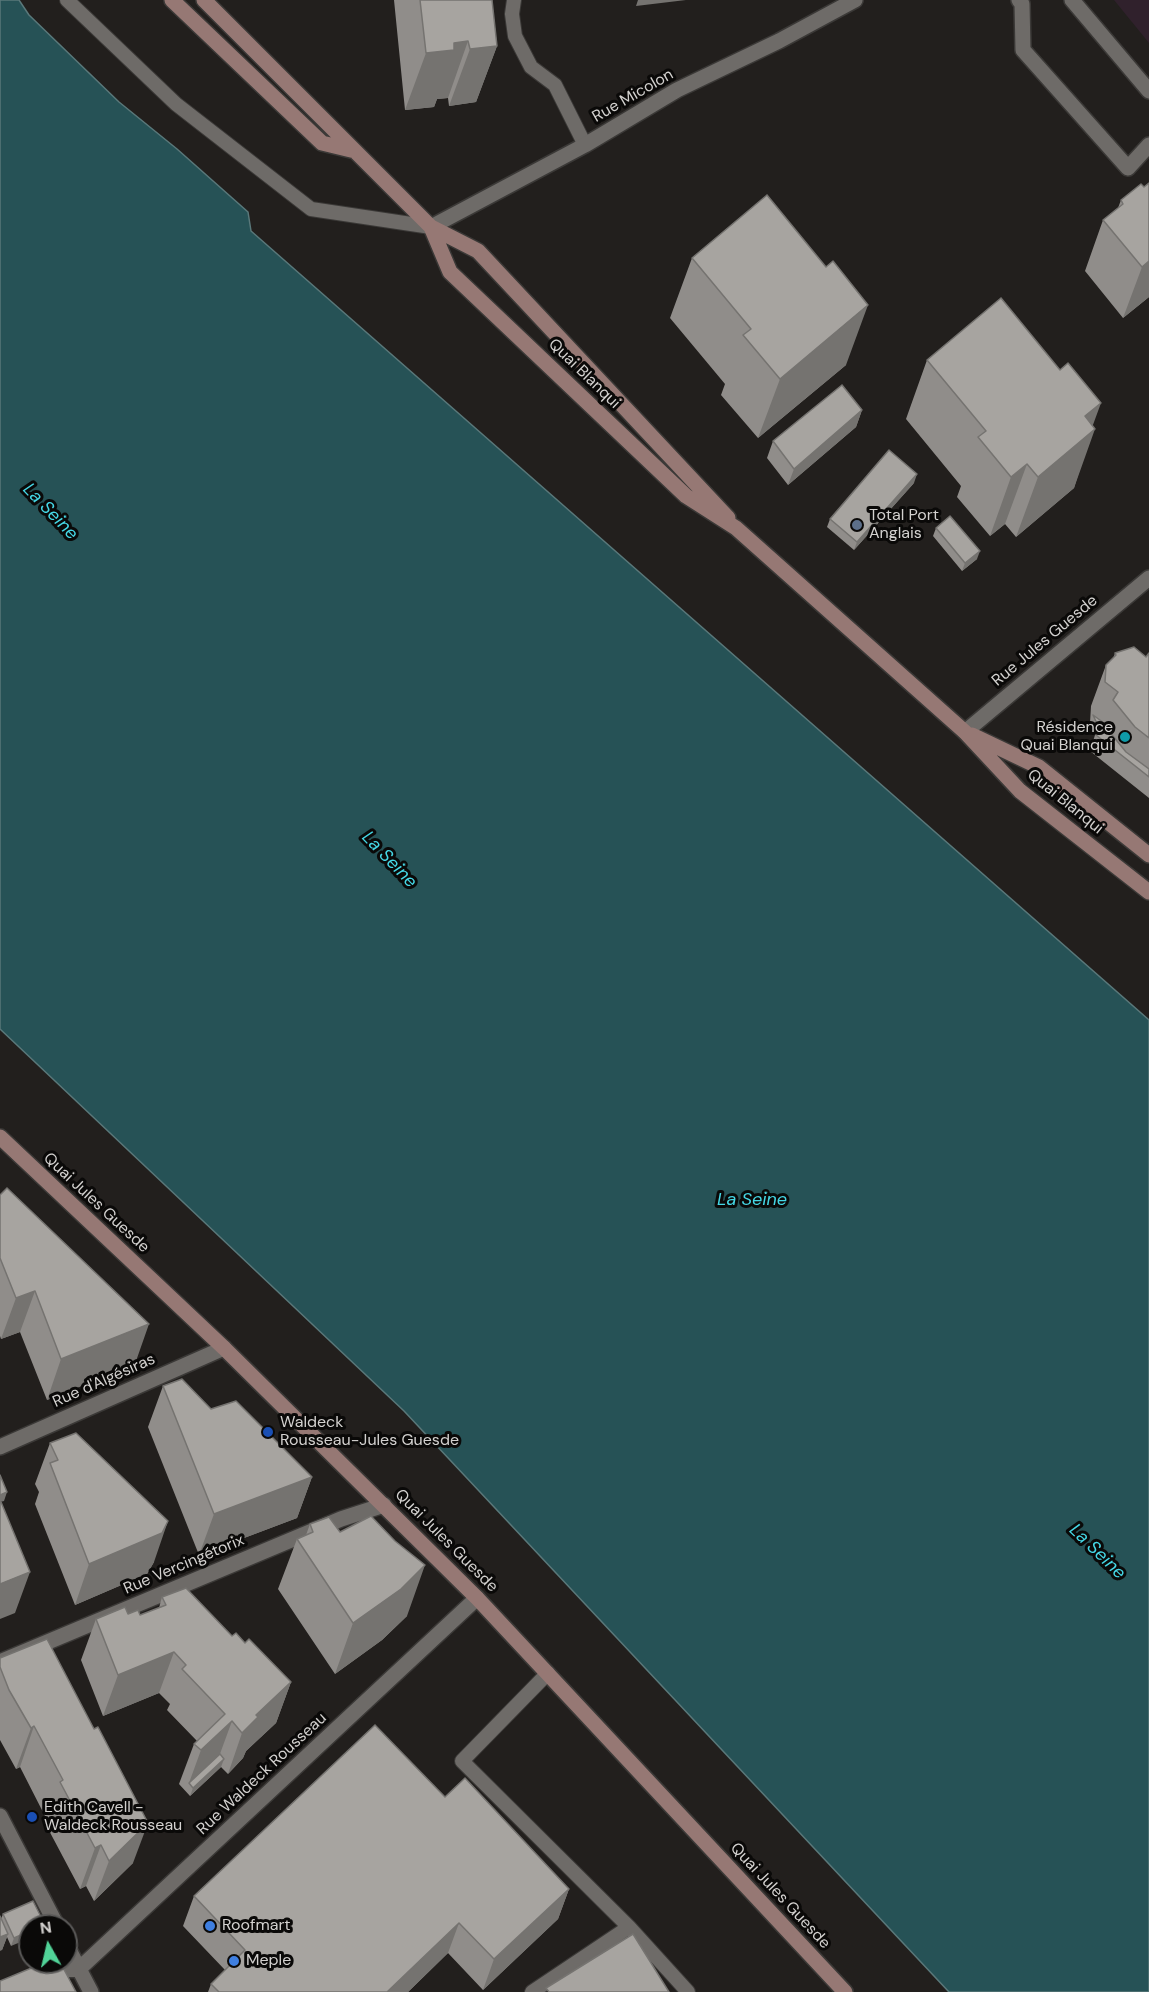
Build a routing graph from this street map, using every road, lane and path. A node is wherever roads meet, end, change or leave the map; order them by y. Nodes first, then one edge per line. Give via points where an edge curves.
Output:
1 (67, 0) edge
2 (172, 0) edge
3 (204, 0) edge
4 (514, 0) edge
5 (855, 0) edge
6 (1019, 0) edge
7 (1072, 0) edge
8 (1149, 91) edge
9 (585, 145) junction
10 (1149, 145) edge
11 (355, 151) junction
12 (431, 227) junction
13 (736, 528) junction
14 (1149, 578) edge
15 (965, 732) junction
16 (1149, 855) edge
17 (1149, 892) edge
18 (0, 1137) edge
19 (224, 1348) junction
20 (0, 1447) edge
21 (384, 1505) junction
22 (477, 1598) junction
23 (0, 1662) edge
24 (548, 1673) junction
25 (0, 1815) edge
26 (51, 1914) edge
27 (629, 1927) junction
28 (79, 1969) junction
29 (29, 1977) edge
30 (91, 1992) edge
31 (532, 1992) edge
32 (688, 1992) edge
33 (845, 1992) edge

1 - 12 lane via 176,104 311,209
2 - 11 main road via 322,144
3 - 11 main road, Quai Blanqui
4 - 9 lane via 515,36 531,67 555,85
5 - 9 street, Rue Micolon via 677,90
6 - 10 street via 1023,50 1128,168
7 - 8 street
9 - 12 street, Rue Micolon
11 - 12 main road, Quai Blanqui
12 - 13 main road, Quai Blanqui via 478,251
12 - 13 main road, Quai Blanqui via 450,272 686,496
13 - 15 main road, Quai Blanqui
14 - 15 street, Rue Jules Guesde
15 - 16 main road, Quai Blanqui via 1039,767
15 - 17 main road, Quai Blanqui via 1020,791
18 - 19 main road, Quai Jules Guesde
19 - 20 street, Rue d'Algésiras
19 - 21 main road, Quai Jules Guesde
21 - 22 main road, Quai Jules Guesde
21 - 23 street, Rue Vercingétorix via 341,1519
22 - 24 main road, Quai Jules Guesde
22 - 28 street, Rue Waldeck Rousseau
24 - 27 lane via 462,1761
24 - 33 main road, Quai Jules Guesde
25 - 26 street
27 - 31 lane
27 - 32 lane
28 - 29 street via 49,1969
28 - 30 street

